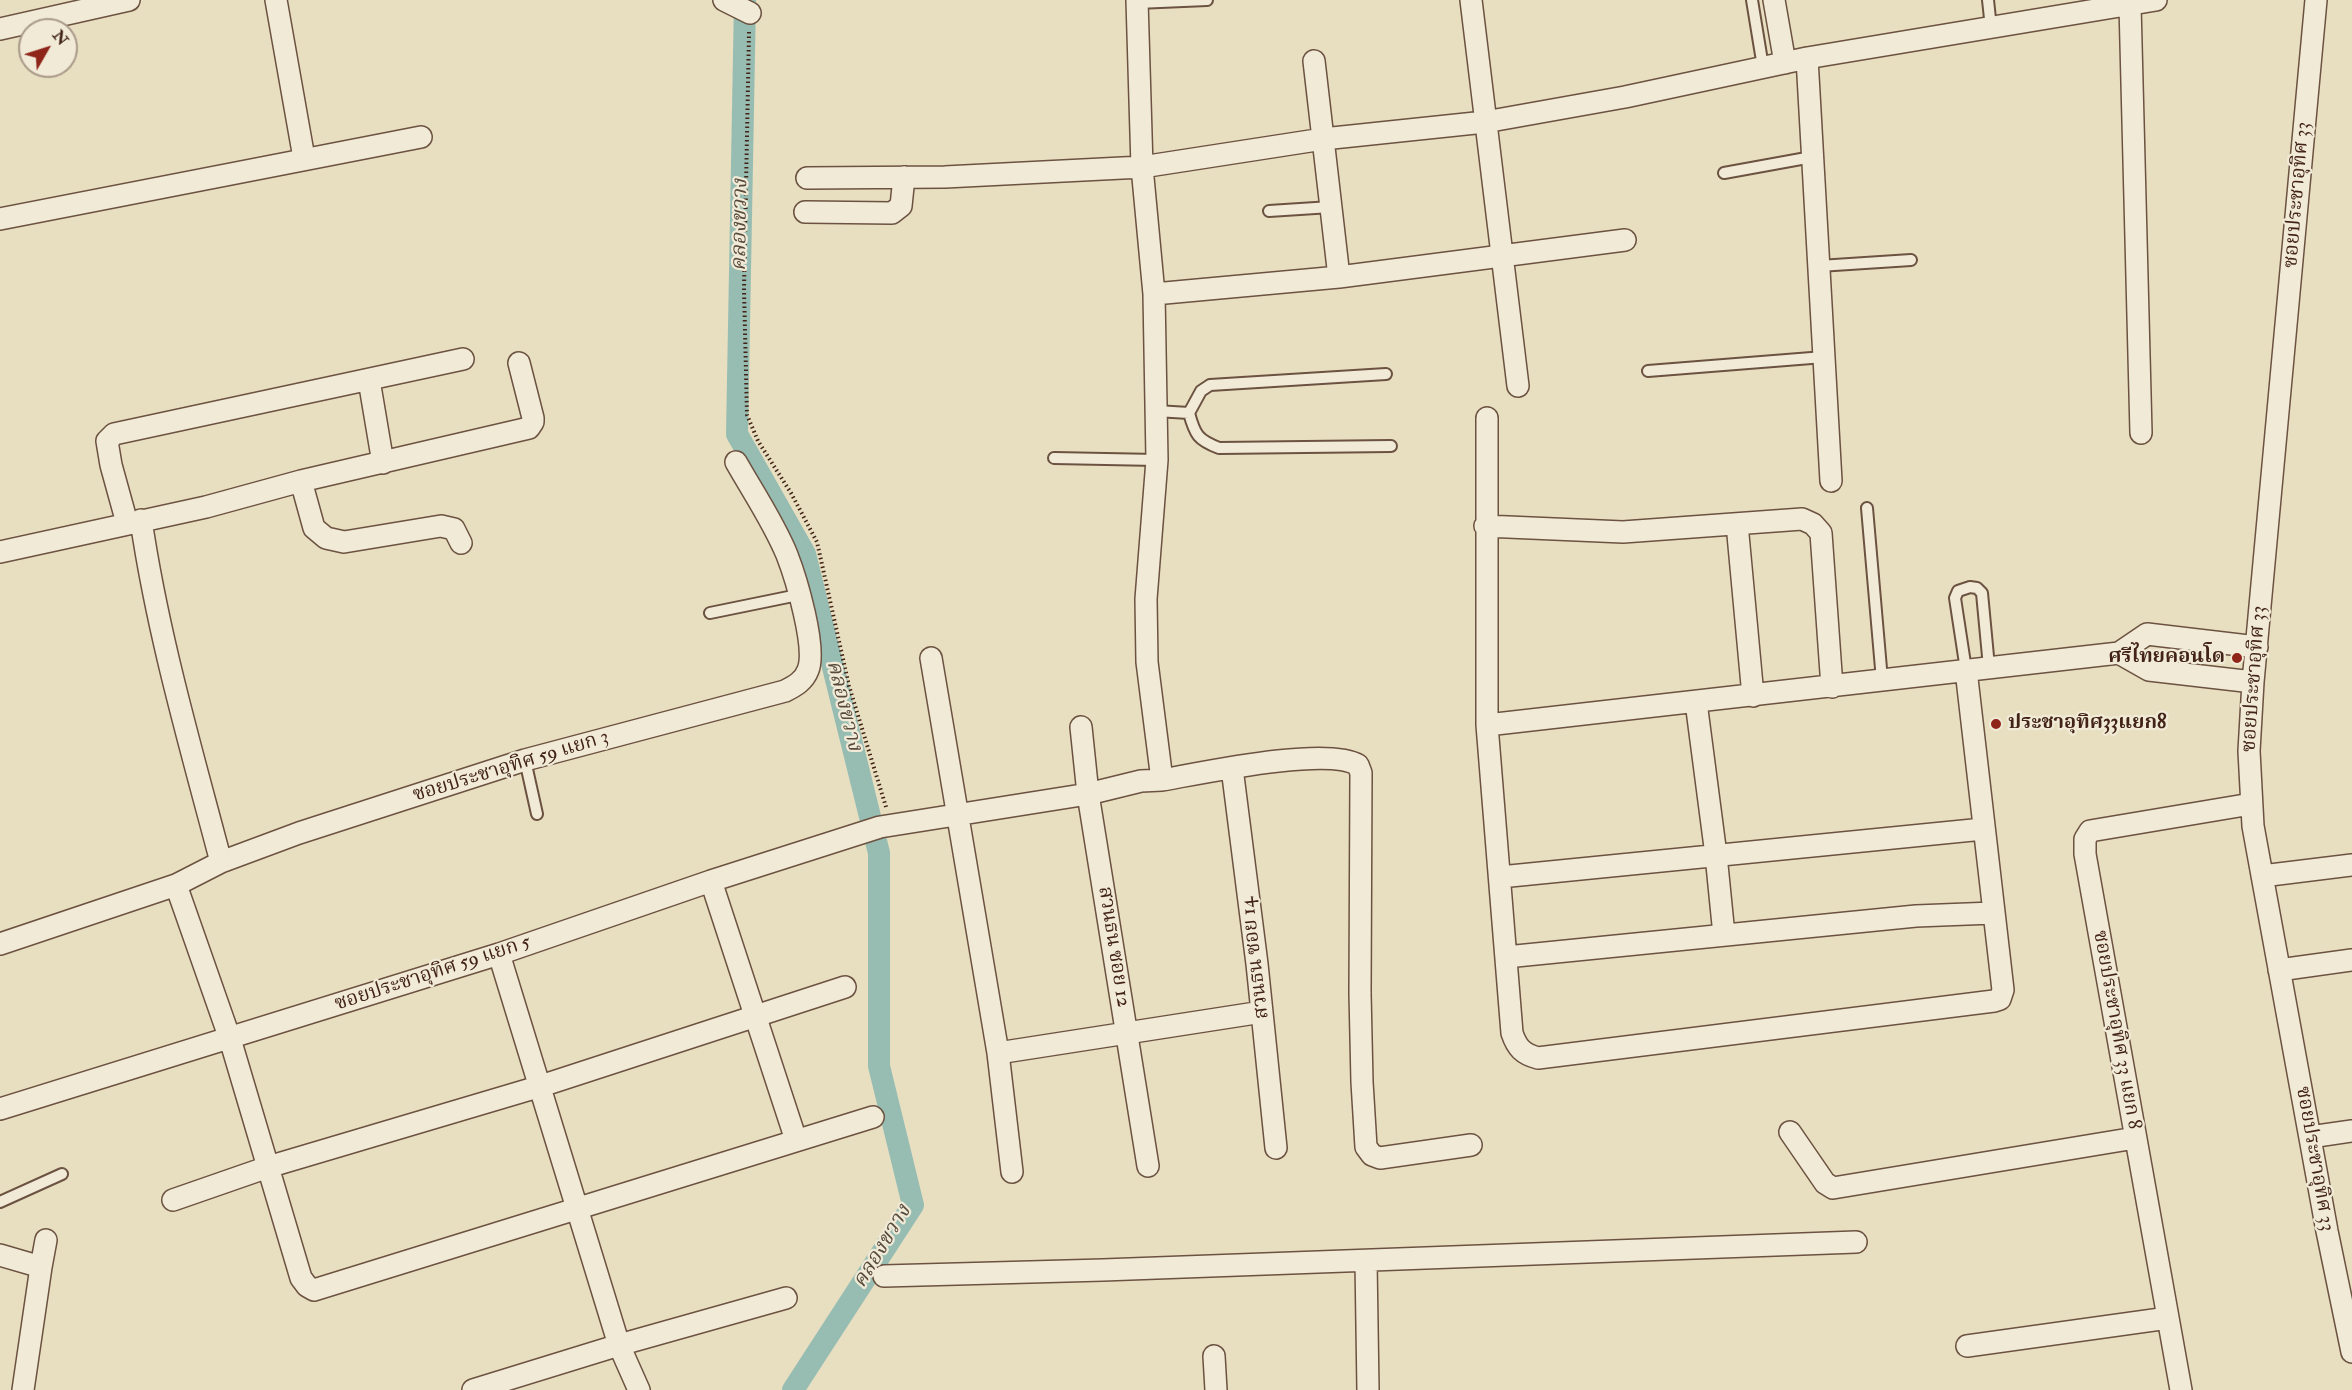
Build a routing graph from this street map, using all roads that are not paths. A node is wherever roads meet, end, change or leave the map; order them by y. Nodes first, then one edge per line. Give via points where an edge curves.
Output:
1 (129, 0) edge
2 (276, 0) edge
3 (1207, 0) edge
4 (1471, 0) edge
5 (1752, 0) edge
6 (1774, 0) edge
7 (1988, 0) edge
8 (2156, 0) edge
9 (2316, 0) edge
10 (1137, 1) edge
11 (2104, 5) edge
12 (2130, 5) junction
13 (1991, 28) junction
14 (0, 29) edge
15 (1807, 58) junction
16 (1314, 61) dead end
17 (1785, 63) junction
18 (1763, 67) junction
19 (1485, 122) junction
20 (421, 136) dead end
21 (1323, 139) junction
22 (1812, 157) junction
23 (304, 158) junction
24 (1142, 166) junction
25 (1724, 173) dead end
26 (903, 177) junction
27 (807, 178) dead end
28 (1330, 207) junction
29 (805, 212) dead end
30 (1269, 212) dead end
31 (0, 219) edge
32 (1625, 240) dead end
33 (1502, 256) junction
34 (1911, 260) dead end
35 (1819, 266) junction
36 (1339, 277) junction
37 (1154, 294) junction
38 (1824, 357) junction
39 (463, 359) dead end
40 (519, 363) dead end
41 (1648, 371) dead end
42 (1386, 374) dead end
43 (369, 380) junction
44 (1518, 386) dead end
45 (1156, 411) junction
46 (1189, 414) junction
47 (1487, 418) dead end
48 (2141, 433) dead end
49 (1391, 446) dead end
50 (1054, 458) dead end
51 (1157, 460) junction
52 (736, 462) dead end
53 (383, 464) junction
54 (302, 481) junction
55 (1832, 481) dead end
56 (1867, 508) dead end
57 (134, 522) junction
58 (1737, 525) junction
59 (1485, 526) junction
60 (461, 543) dead end
61 (0, 552) edge
62 (798, 595) junction
63 (710, 613) dead end
64 (2257, 647) junction
65 (2119, 653) junction
66 (931, 658) dead end
67 (1989, 667) junction
68 (1966, 670) junction
69 (1882, 680) junction
70 (2253, 681) junction
71 (1832, 687) junction
72 (1753, 696) junction
73 (1696, 702) junction
74 (1487, 725) junction
75 (1081, 727) dead end
76 (525, 760) junction
77 (1232, 768) junction
78 (1162, 780) junction
79 (1088, 794) junction
80 (2252, 804) junction
81 (537, 814) dead end
82 (957, 814) junction
83 (1983, 829) junction
84 (1716, 855) junction
85 (221, 862) junction
86 (2352, 865) edge
87 (2262, 876) junction
88 (1500, 877) junction
89 (711, 881) junction
90 (176, 885) junction
91 (1994, 913) junction
92 (1724, 935) junction
93 (0, 944) edge
94 (500, 954) junction
95 (1506, 957) junction
96 (2352, 960) edge
97 (2279, 970) junction
98 (845, 987) dead end
99 (1262, 1012) junction
100 (755, 1016) junction
101 (1127, 1034) junction
102 (230, 1039) junction
103 (998, 1053) junction
104 (541, 1086) junction
105 (0, 1109) edge
106 (873, 1117) dead end
107 (2352, 1131) edge
108 (1790, 1132) dead end
109 (2310, 1137) junction
110 (2135, 1138) junction
111 (796, 1140) junction
112 (1471, 1145) dead end
113 (1276, 1148) dead end
114 (1148, 1166) dead end
115 (267, 1167) junction
116 (1012, 1172) dead end
117 (62, 1174) dead end
118 (173, 1200) dead end
119 (0, 1202) edge
120 (578, 1208) junction
121 (46, 1240) dead end
122 (1856, 1242) dead end
123 (0, 1255) edge
124 (1366, 1261) junction
125 (41, 1267) junction
126 (884, 1276) dead end
127 (786, 1298) dead end
128 (2347, 1304) edge
129 (2168, 1318) junction
130 (619, 1344) junction
131 (1967, 1346) dead end
132 (2352, 1352) edge
133 (1214, 1356) dead end
134 (23, 1390) edge
135 (473, 1390) edge
136 (639, 1390) edge
137 (1216, 1390) edge
138 (1368, 1390) edge
139 (2181, 1390) edge

1 - 14 street
2 - 23 street
3 - 10 lane
4 - 19 street
5 - 18 lane
6 - 17 street
7 - 13 lane
8 - 12 street
9 - 64 street, ซอยประชาอุทิศ 33
10 - 24 street
11 - 12 street
11 - 13 street
12 - 48 street
13 - 15 street
15 - 17 street
15 - 22 street
16 - 21 street
17 - 18 street
18 - 19 street
19 - 21 street
19 - 33 street
20 - 23 street
21 - 24 street
21 - 28 street
22 - 25 lane
22 - 35 street
23 - 31 street
24 - 26 street
24 - 37 street
26 - 27 street
26 - 29 street via 901,206 892,213
28 - 30 lane
28 - 36 street
32 - 33 street
33 - 36 street
33 - 44 street
34 - 35 lane
35 - 38 street
36 - 37 street
37 - 45 street
38 - 41 lane
38 - 55 street
39 - 43 street
40 - 53 street via 533,418 529,428
42 - 46 lane via 1210,385 1201,392
43 - 53 street
43 - 57 street via 114,434 107,441 111,465
45 - 46 lane
45 - 51 street
46 - 49 lane via 1199,438 1219,448
47 - 59 street
50 - 51 lane
51 - 78 street via 1146,610 1147,662
52 - 62 street, ซอยประชาอุทิศ 59 แยก 3 via 786,553
53 - 54 street
54 - 57 street
54 - 60 street via 314,528 326,538 344,542 441,526 454,530
56 - 69 lane
57 - 61 street
57 - 85 street
58 - 59 street via 1623,532
58 - 71 street via 1802,519 1821,533
58 - 72 street
59 - 74 street
62 - 63 lane
62 - 76 street, ซอยประชาอุทิศ 59 แยก 3 via 810,641 810,668 796,686
64 - 65 street via 2147,634
64 - 70 street, ซอยประชาอุทิศ 33
65 - 67 street
65 - 70 street via 2149,670
66 - 82 street
67 - 68 street
67 - 68 lane via 1982,593 1970,587 1958,591 1955,598
68 - 69 street
68 - 83 street
69 - 71 street
70 - 80 street, ซอยประชาอุทิศ 33 via 2249,751
71 - 72 street
72 - 73 street
73 - 74 street
73 - 84 street
74 - 88 street
75 - 79 street, สวนธน ซอย 12
76 - 81 lane
76 - 85 street, ซอยประชาอุทิศ 59 แยก 3
77 - 78 street, ซอยประชาอุทิศ 59 แยก 5
77 - 99 street, สวนธน ซอย 14
77 - 112 street, ซอยประชาอุทิศ 59 แยก 5 via 1276,761 1342,759 1360,768 1360,1004 1366,1147 1380,1158
78 - 79 street, ซอยประชาอุทิศ 59 แยก 5
79 - 82 street, ซอยประชาอุทิศ 59 แยก 5
79 - 101 street, สวนธน ซอย 12
80 - 87 street, ซอยประชาอุทิศ 33
80 - 110 street, ซอยประชาอุทิศ 33 แยก 8 via 2090,831 2085,839
82 - 89 street, ซอยประชาอุทิศ 59 แยก 5 via 879,828
82 - 103 street
83 - 84 street
83 - 91 street
84 - 88 street
84 - 92 street
85 - 90 street, ซอยประชาอุทิศ 59 แยก 3
86 - 87 street
87 - 97 street, ซอยประชาอุทิศ 33
88 - 95 street
89 - 94 street, ซอยประชาอุทิศ 59 แยก 5
89 - 100 street
90 - 93 street, ซอยประชาอุทิศ 59 แยก 3
90 - 102 street
91 - 92 street via 1916,916
91 - 95 street via 2003,990 2000,999 1994,1001 1538,1058 1526,1054 1514,1039
92 - 95 street
94 - 102 street, ซอยประชาอุทิศ 59 แยก 5
94 - 104 street
96 - 97 street
97 - 109 street, ซอยประชาอุทิศ 33
98 - 100 street
99 - 101 street
99 - 113 street, สวนธน ซอย 14
100 - 104 street
100 - 111 street
101 - 103 street
101 - 114 street, สวนธน ซอย 12
102 - 105 street, ซอยประชาอุทิศ 59 แยก 5
102 - 115 street
103 - 116 street
104 - 115 street
104 - 120 street
106 - 111 street
107 - 109 street
108 - 110 street via 1825,1183 1833,1188
109 - 128 street, ซอยประชาอุทิศ 33
110 - 129 street, ซอยประชาอุทิศ 33 แยก 8
111 - 120 street
115 - 118 street
115 - 120 street via 301,1278 314,1290
117 - 119 lane
120 - 130 street
121 - 125 street
122 - 124 street
123 - 125 street
124 - 126 street
124 - 138 street
125 - 134 street
127 - 130 street
128 - 132 street, ซอยประชาอุทิศ 33
129 - 131 street
129 - 139 street, ซอยประชาอุทิศ 33 แยก 8
130 - 135 street
130 - 136 street
133 - 137 street

